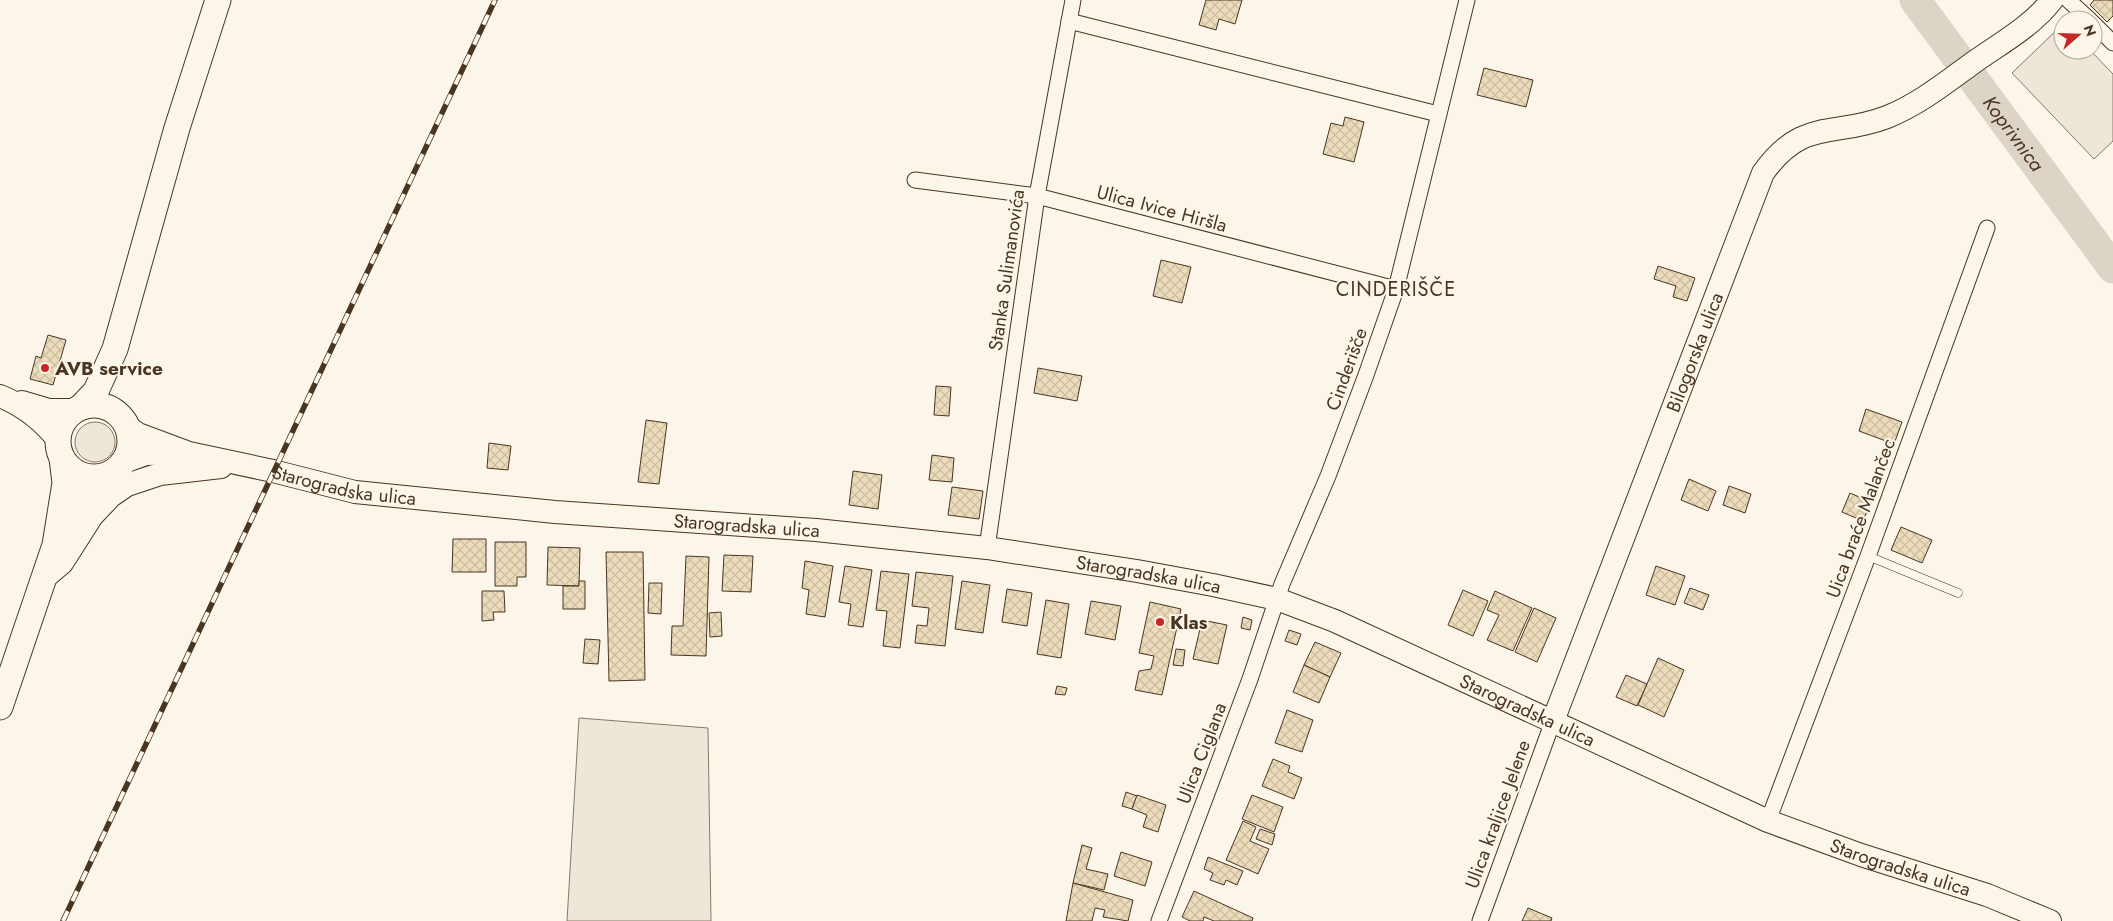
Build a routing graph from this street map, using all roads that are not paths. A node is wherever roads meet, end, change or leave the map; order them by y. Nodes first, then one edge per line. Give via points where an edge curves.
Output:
1 (218, 0) edge
2 (1072, 0) edge
3 (1467, 0) edge
4 (2052, 0) edge
5 (2068, 0) edge
6 (2079, 10) edge
7 (1069, 21) junction
8 (2103, 33) edge
9 (2113, 43) edge
10 (1438, 114) junction
11 (914, 180) dead end
12 (1037, 196) junction
13 (1987, 228) dead end
14 (1396, 289) junction
15 (115, 349) junction
16 (2, 397) edge
17 (78, 408) junction
18 (122, 420) junction
19 (60, 449) junction
20 (189, 453) junction
21 (124, 462) junction
22 (237, 464) junction
23 (101, 477) junction
24 (55, 545) junction
25 (987, 548) junction
26 (1868, 556) junction
27 (43, 579) junction
28 (1958, 593) dead end
29 (1278, 599) junction
30 (0, 707) edge
31 (1553, 721) junction
32 (1768, 821) junction
33 (1159, 921) edge
34 (1480, 921) edge
35 (2050, 921) edge

1 - 15 main road via 177,128
2 - 7 street, Stanka Sulimanovića
3 - 10 street, Cinderišče
4 - 31 main road, Bilogorska ulica via 2021,30 1908,108 1863,124 1816,131 1798,138 1783,149 1763,173
5 - 6 street
7 - 10 street
7 - 12 street, Stanka Sulimanovića
8 - 9 street
10 - 14 street, Cinderišče
11 - 12 street, Ulica Ivice Hiršla
12 - 14 street, Ulica Ivice Hiršla
12 - 25 street, Stanka Sulimanovića
13 - 26 street, Uica braće Malančec
14 - 29 street, Cinderišče via 1363,384
15 - 17 main road via 96,391
15 - 18 main road via 113,382
16 - 17 main road via 49,410
16 - 19 main road via 36,417 46,426
17 - 18 main road via 93,404 105,406
17 - 19 main road via 60,428
18 - 20 main road, Starogradska ulica via 138,434
18 - 21 main road via 131,440
19 - 23 main road via 69,467 78,474
19 - 24 main road via 65,484
20 - 21 main road, Starogradska ulica via 146,454
20 - 22 main road, Starogradska ulica
21 - 23 main road via 118,469
22 - 25 main road, Starogradska ulica via 355,492 435,501 816,530
22 - 27 main road via 167,473 127,485 92,516 62,563
23 - 24 main road via 90,487
24 - 27 main road
25 - 29 main road, Starogradska ulica via 1137,571
26 - 28 lane
26 - 32 street, Uica braće Malančec
27 - 30 main road
29 - 31 main road, Starogradska ulica via 1335,621
29 - 33 street, Ulica Ciglana
31 - 32 main road, Starogradska ulica
31 - 34 street, Ulica kraljice Jelene
32 - 35 main road, Starogradska ulica via 1987,895

